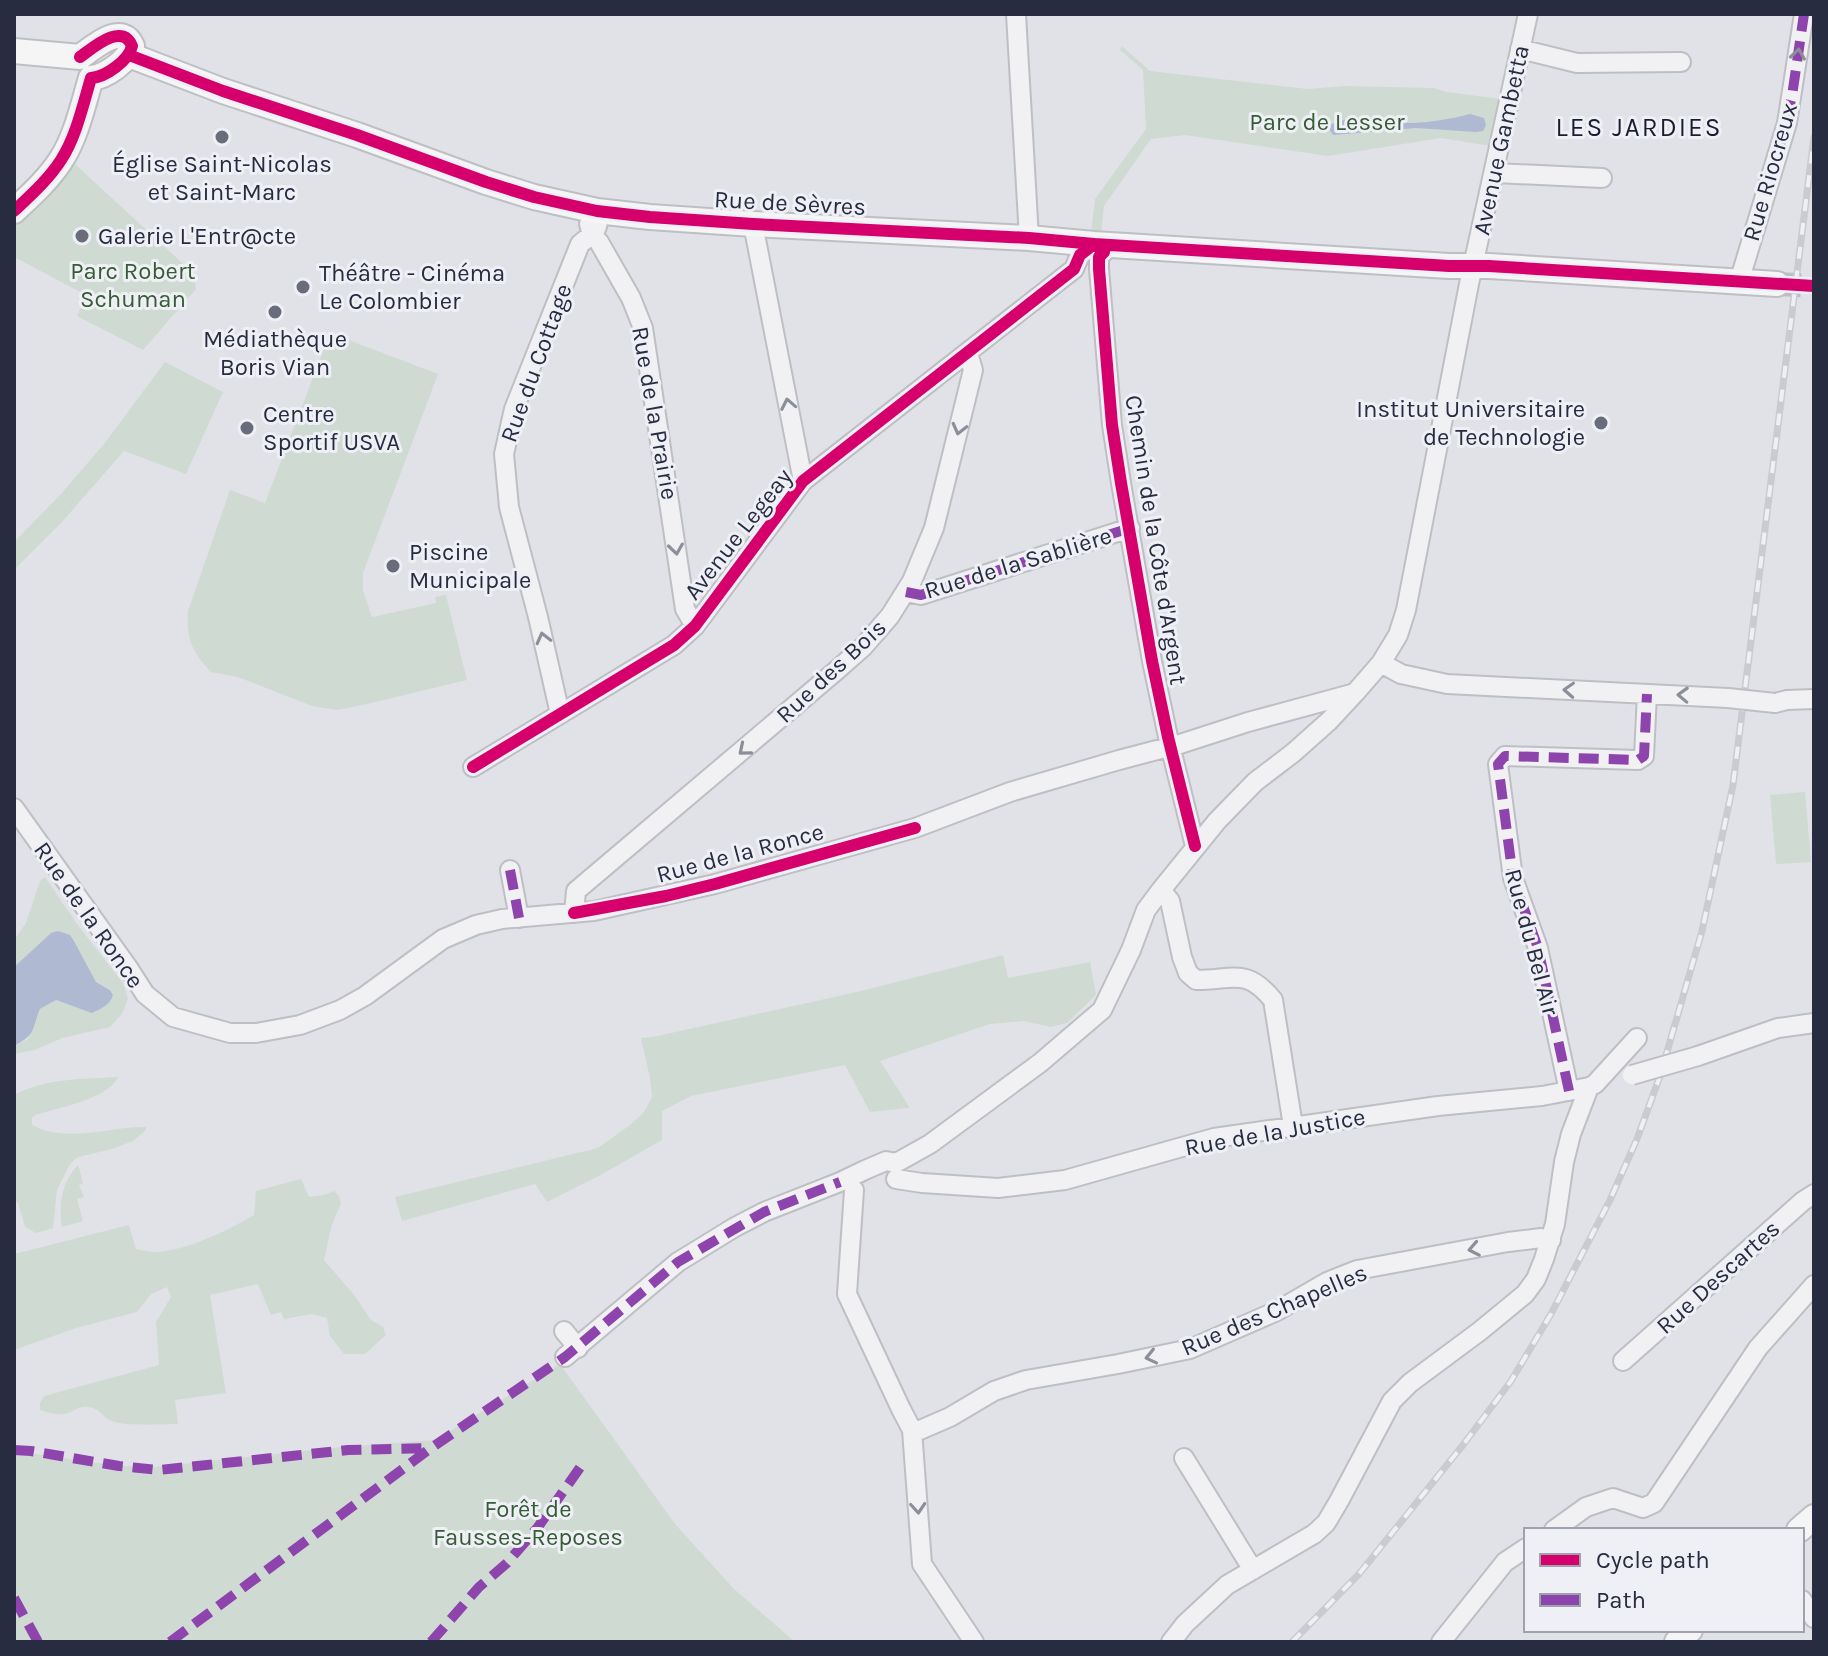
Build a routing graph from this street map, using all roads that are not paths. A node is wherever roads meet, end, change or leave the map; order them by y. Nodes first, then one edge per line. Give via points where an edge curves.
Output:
1 (1016, 14) edge
2 (1528, 14) edge
3 (1804, 14) edge
4 (123, 35) edge
5 (1520, 49) junction
6 (14, 51) edge
7 (1681, 62) dead end
8 (86, 68) junction
9 (1495, 173) junction
10 (1602, 178) dead end
11 (14, 211) edge
12 (595, 223) junction
13 (753, 224) junction
14 (1029, 238) junction
15 (1094, 244) junction
16 (1473, 266) junction
17 (1739, 282) junction
18 (1777, 284) tunnel mouth
19 (968, 353) junction
20 (803, 481) junction
21 (1130, 528) junction
22 (906, 592) junction
23 (695, 626) junction
24 (1381, 663) junction
25 (1355, 693) junction
26 (1647, 694) junction
27 (1814, 699) edge
28 (560, 714) junction
29 (1170, 746) junction
30 (473, 767) dead end
31 (14, 808) edge
32 (1195, 846) junction
33 (510, 870) dead end
34 (1161, 890) junction
35 (574, 913) junction
36 (519, 918) junction
37 (1814, 1023) edge
38 (1637, 1038) dead end
39 (1592, 1085) junction
40 (1569, 1091) junction
41 (1293, 1126) junction
42 (888, 1170) junction
43 (847, 1186) junction
44 (1814, 1194) edge
45 (1551, 1240) junction
46 (1814, 1285) edge
47 (564, 1331) dead end
48 (1623, 1361) dead end
49 (912, 1430) junction
50 (1184, 1458) dead end
51 (1557, 1528) edge
52 (1524, 1549) edge
53 (1253, 1570) junction
54 (974, 1642) edge
55 (1171, 1642) edge
56 (1441, 1642) edge

1 - 14 street
2 - 5 street, Avenue Gambetta
17 -> 3 street, Rue Riocreux via 1787,123
4 - 8 main road via 114,36
4 - 12 main road, Rue de Sèvres via 223,91 534,197
5 - 7 street via 1577,63
5 - 9 street, Avenue Gambetta
6 - 8 main road
8 - 11 main road via 75,127 63,156
9 - 10 street
9 - 16 street, Avenue Gambetta
12 - 13 main road, Rue de Sèvres via 650,217
12 -> 23 street, Rue de la Prairie via 599,242 643,328 685,609
28 -> 12 street, Rue du Cottage via 509,507 504,454 514,409 560,292
13 - 14 main road, Rue de Sèvres
20 -> 13 street
14 - 15 main road, Rue de Sèvres
15 - 16 main road, Rue de Sèvres
15 - 19 street, Avenue Legeay via 1080,255 1074,269
15 - 21 street, Chemin de la Côte d'Argent via 1104,252 1099,269 1112,425
16 - 17 main road, Rue de Sèvres
16 - 24 street, Avenue Gambetta via 1406,610
17 - 18 main road, Rue de Sèvres
19 - 20 street, Avenue Legeay
19 -> 22 street, Rue des Bois via 973,370 934,528
20 - 23 street, Avenue Legeay
21 - 22 street, Rue de la Sablière via 921,595
21 - 29 street, Chemin de la Côte d'Argent
22 -> 35 street, Rue des Bois via 863,647 576,891
23 - 28 street, Avenue Legeay via 674,645
24 - 25 street, Avenue Gambetta
26 -> 24 street via 1447,684 1401,674
25 - 29 street, Rue de la Ronce
25 - 32 street, Avenue Gambetta via 1255,782
27 -> 26 street, bridge via 1775,703
26 - 40 street, Rue du Bel Air via 1644,756 1638,760 1505,756 1498,764 1513,878 1538,948
28 - 30 street, Avenue Legeay
29 - 32 street, Chemin de la Côte d'Argent
29 - 35 street, Rue de la Ronce via 1010,792 860,844 666,896
31 - 36 street, Rue de la Ronce via 145,994 173,1017 230,1033 300,1025 340,1010 443,939 476,925
32 - 34 street, Avenue Gambetta
33 - 36 street
34 - 41 street via 1170,901 1188,973 1196,980 1246,978 1273,1000
34 - 42 street, Avenue Gambetta via 1146,910 1102,1010 1040,1063
35 - 36 street, Rue de la Ronce
37 - 39 street, Rue de la Justice, bridge via 1778,1028
38 - 39 street
39 - 40 street, Rue de la Justice
39 - 45 street via 1571,1134
40 - 41 street, Rue de la Justice
41 - 42 street, Rue de la Justice via 1214,1138 1065,1180 998,1188 922,1183
42 - 43 street
43 - 47 street via 764,1212 735,1227 678,1262 572,1352
43 - 49 street via 847,1294
44 - 48 street, Rue Descartes
45 -> 49 street, Rue des Chapelles via 1508,1242 1357,1270 1190,1349 1026,1380
45 - 53 street via 1525,1294 1392,1401 1326,1523
46 - 51 street via 1758,1348 1654,1503 1643,1508 1613,1498 1586,1507
49 -> 54 street via 922,1564
50 - 53 street
52 - 56 street via 1505,1562
53 - 55 street via 1227,1585

